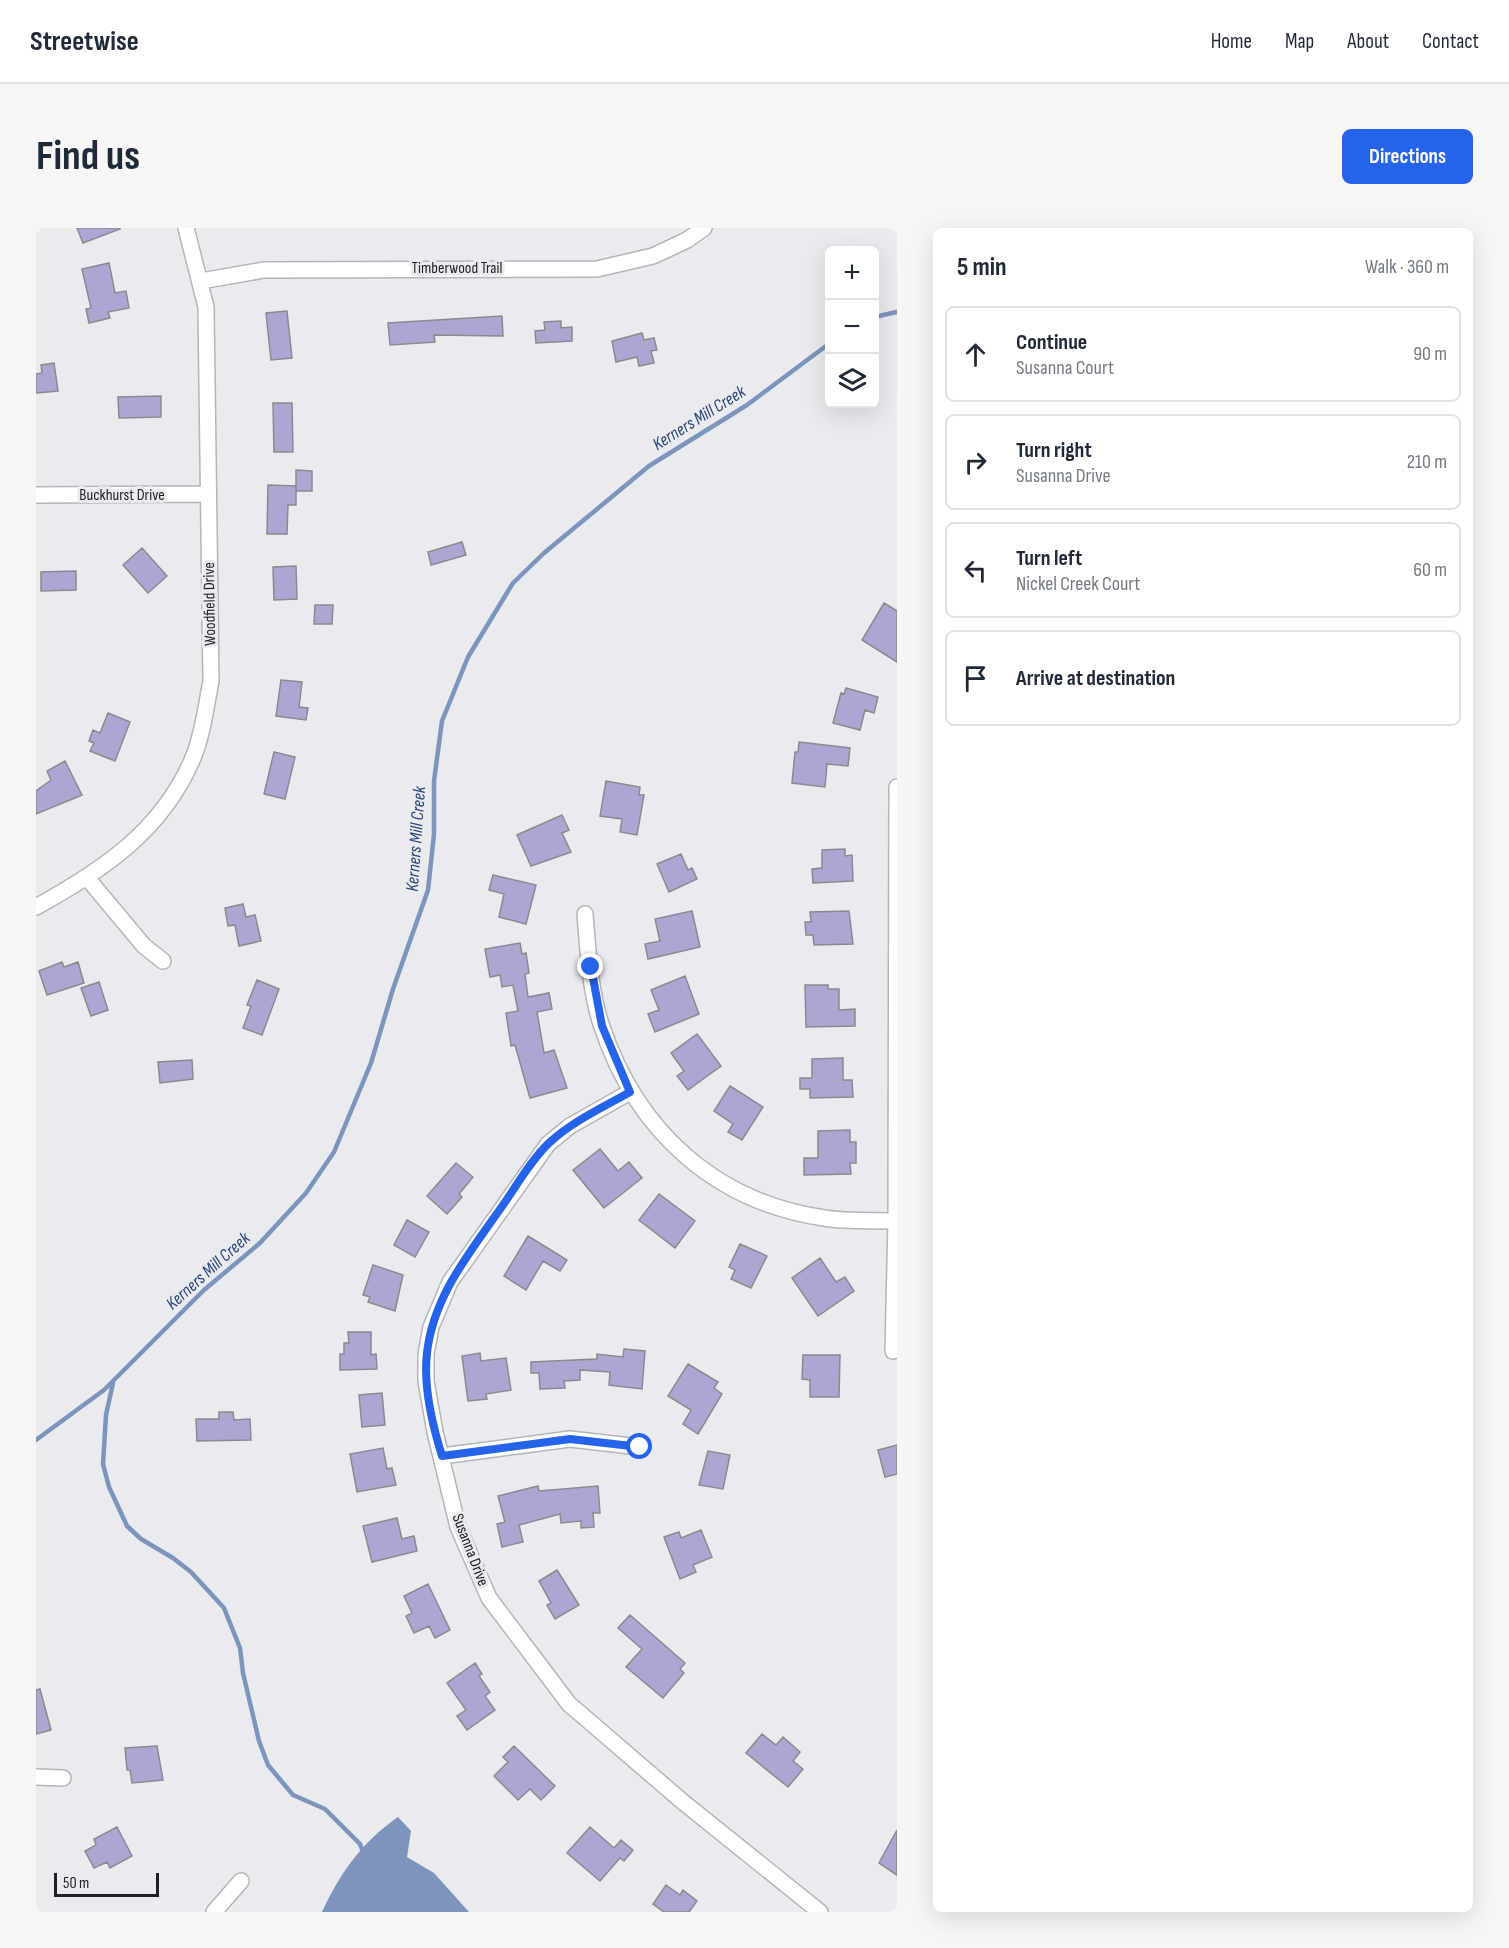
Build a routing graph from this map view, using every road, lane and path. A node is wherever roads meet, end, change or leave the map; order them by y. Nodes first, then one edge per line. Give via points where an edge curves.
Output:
1 (186, 228) edge
2 (704, 228) edge
3 (201, 280) junction
4 (208, 494) junction
5 (36, 495) edge
6 (897, 787) edge
7 (88, 879) junction
8 (36, 907) edge
9 (585, 914) dead end
10 (163, 961) dead end
11 (630, 1092) junction
12 (897, 1221) edge
13 (893, 1351) dead end
14 (640, 1447) dead end
15 (442, 1456) junction
16 (36, 1777) edge
17 (63, 1778) dead end
18 (241, 1881) dead end
19 (214, 1912) edge
20 (820, 1912) edge

1 - 3 street, Woodfield Drive
2 - 3 street, Timberwood Trail via 653,256 597,269 264,270
3 - 4 street, Woodfield Drive via 206,306
4 - 5 street, Buckhurst Drive
4 - 7 street, Woodfield Drive via 211,681 194,756 178,789 128,849
6 - 12 street
7 - 8 street, Woodfield Drive
7 - 10 street via 144,946
9 - 11 street via 602,1026
11 - 12 street via 680,1151 708,1175 746,1197 825,1219
11 - 15 street, Susanna Drive via 570,1126 548,1144 446,1289 431,1327 426,1354 426,1381
12 - 13 street
14 - 15 street via 570,1439
15 - 20 street, Susanna Drive via 458,1527 489,1598 569,1704 699,1816
16 - 17 street
18 - 19 street

